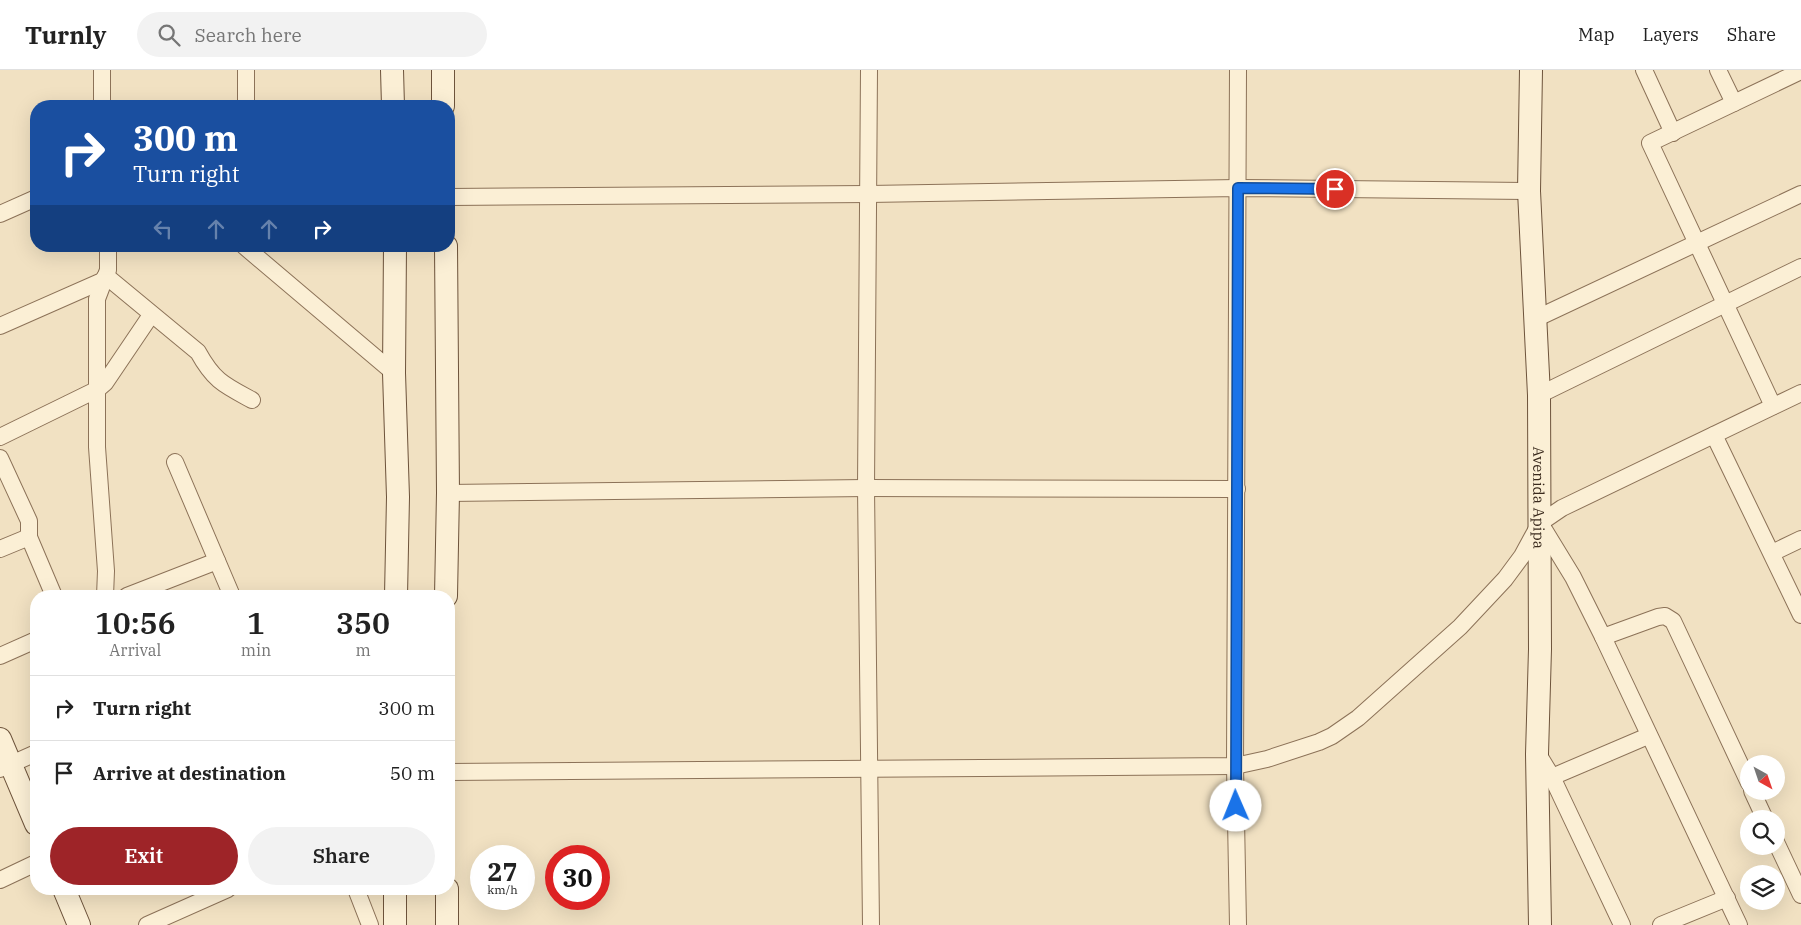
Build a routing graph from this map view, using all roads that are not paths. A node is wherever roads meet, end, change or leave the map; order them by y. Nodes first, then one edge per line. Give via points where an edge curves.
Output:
1 (102, 70) edge
2 (246, 70) edge
3 (392, 70) edge
4 (443, 70) edge
5 (869, 70) edge
6 (1238, 70) edge
7 (1531, 70) edge
8 (1644, 70) edge
9 (1718, 70) edge
10 (1801, 71) edge
11 (102, 100) edge
12 (246, 100) edge
13 (393, 100) edge
14 (443, 100) edge
15 (1734, 103) junction
16 (1673, 133) junction
17 (1238, 188) junction
18 (1529, 191) junction
19 (868, 194) junction
20 (1801, 194) edge
21 (455, 197) edge
22 (30, 201) edge
23 (0, 214) edge
24 (1697, 244) junction
25 (108, 252) edge
26 (252, 252) edge
27 (395, 252) edge
28 (446, 252) edge
29 (1801, 267) edge
30 (106, 276) junction
31 (1726, 305) junction
32 (151, 315) junction
33 (1535, 319) junction
34 (0, 326) edge
35 (394, 372) junction
36 (98, 389) junction
37 (1801, 393) edge
38 (1539, 395) junction
39 (252, 400) dead end
40 (1773, 406) junction
41 (1714, 435) junction
42 (0, 437) edge
43 (0, 458) edge
44 (175, 462) dead end
45 (866, 488) junction
46 (1237, 489) junction
47 (448, 492) junction
48 (1540, 523) junction
49 (30, 536) junction
50 (1801, 539) edge
51 (0, 549) edge
52 (1772, 553) junction
53 (217, 561) junction
54 (52, 590) edge
55 (105, 590) edge
56 (142, 590) edge
57 (229, 590) edge
58 (396, 590) edge
59 (446, 590) edge
60 (1801, 614) edge
61 (1603, 637) junction
62 (30, 643) edge
63 (0, 656) edge
64 (1648, 736) junction
65 (0, 739) edge
66 (1537, 754) junction
67 (30, 756) edge
68 (1740, 764) edge
69 (5, 766) edge
70 (1235, 766) junction
71 (870, 768) junction
72 (455, 772) edge
73 (1552, 777) junction
74 (30, 813) edge
75 (1782, 855) edge
76 (30, 866) edge
77 (0, 880) edge
78 (66, 895) edge
79 (215, 895) edge
80 (358, 895) edge
81 (395, 895) edge
82 (447, 895) edge
83 (1801, 895) edge
84 (1726, 898) junction
85 (79, 925) edge
86 (148, 925) edge
87 (370, 925) edge
88 (395, 925) edge
89 (447, 925) edge
90 (871, 925) edge
91 (1238, 925) edge
92 (1540, 925) edge
93 (1622, 925) edge
94 (1661, 925) edge
95 (1739, 925) edge

1 - 11 street
2 - 12 street
3 - 13 street
4 - 14 street
5 - 19 street
6 - 17 street
7 - 18 street, Avenida Apipa
8 - 16 street
9 - 15 street
10 - 15 street
15 - 16 street
16 - 24 street via 1650,143
17 - 18 street
17 - 19 street
17 - 46 street
18 - 33 street, Avenida Apipa
19 - 21 street
19 - 45 street
20 - 24 street
22 - 23 street
24 - 31 street
24 - 33 street
25 - 30 street
26 - 35 street
27 - 35 street
28 - 47 street
29 - 31 street
30 - 32 street
30 - 34 street via 102,281
30 - 36 street via 97,300
31 - 38 street
31 - 40 street
32 - 36 street via 111,376
32 - 39 street via 198,352 206,368 221,383
33 - 38 street, Avenida Apipa
35 - 58 street via 398,496
36 - 42 street
36 - 55 street via 97,447
37 - 40 street
38 - 48 street, Avenida Apipa
40 - 41 street
41 - 48 street via 1579,498
41 - 52 street
43 - 49 street via 29,521
44 - 53 street
45 - 46 street
45 - 47 street
45 - 71 street
46 - 70 street
47 - 59 street
48 - 61 street via 1573,577
48 - 66 street, Avenida Apipa
48 - 70 street via 1505,579 1460,627 1358,718 1319,742
49 - 51 street
49 - 54 street
50 - 52 street
52 - 60 street
53 - 56 street
53 - 57 street
61 - 64 street
61 - 68 street via 1658,617 1666,616 1673,621
62 - 63 street
64 - 73 street
64 - 84 street
65 - 69 street
66 - 73 street
66 - 92 street, Avenida Apipa
67 - 69 street
69 - 74 street
70 - 71 street
70 - 91 street
71 - 72 street
71 - 90 street
73 - 93 street
75 - 83 street
76 - 77 street
78 - 85 street
79 - 86 street
80 - 87 street
81 - 88 street
82 - 89 street
84 - 94 street
84 - 95 street

